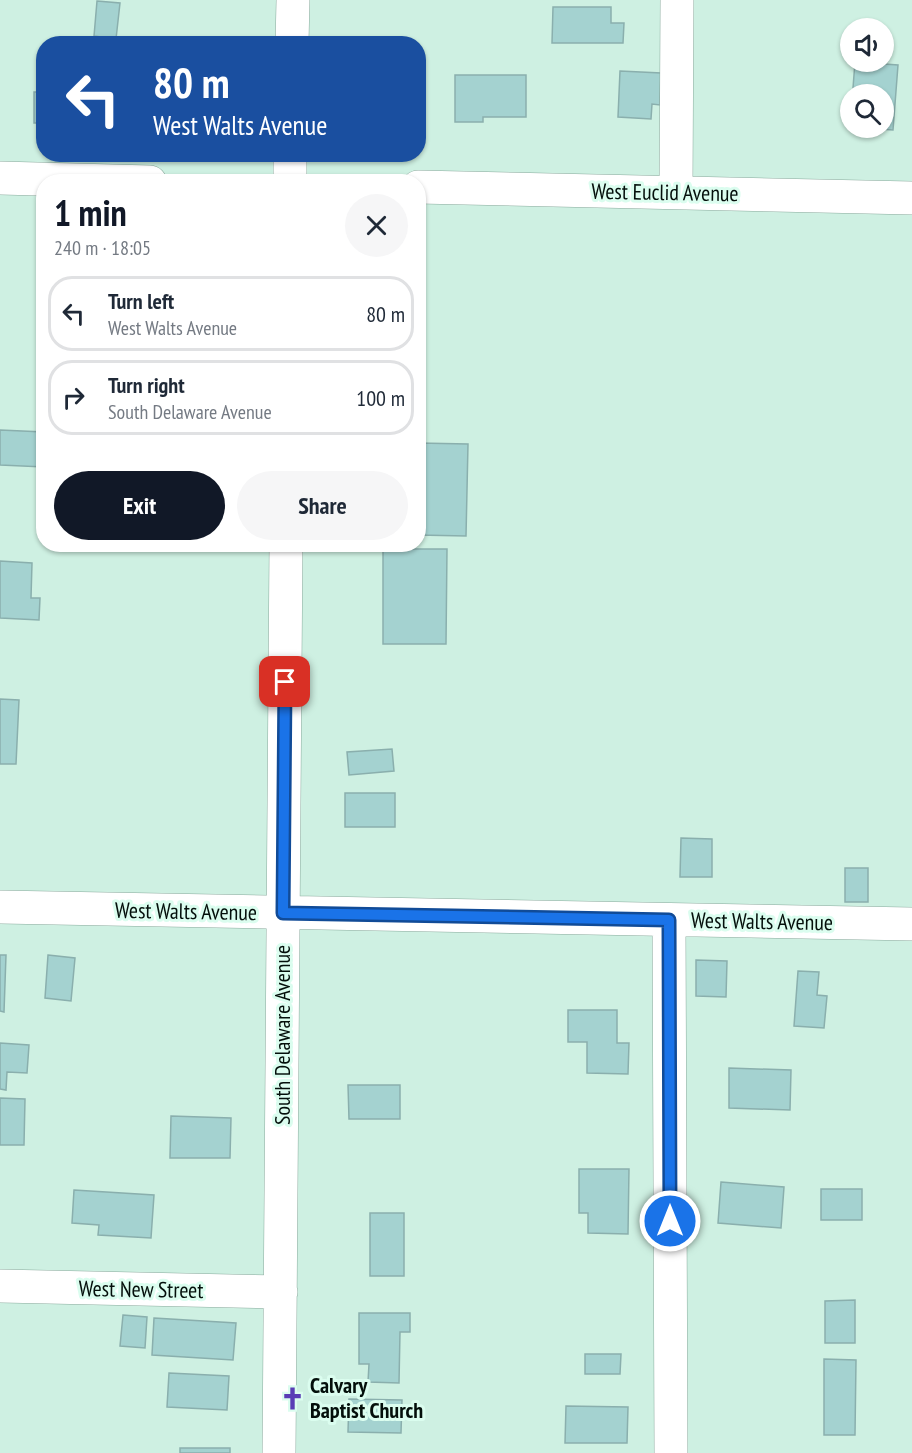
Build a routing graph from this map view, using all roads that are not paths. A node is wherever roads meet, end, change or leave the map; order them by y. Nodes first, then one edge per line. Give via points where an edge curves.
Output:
1 (292, 0) edge
2 (677, 0) edge
3 (292, 36) edge
4 (0, 178) edge
5 (36, 179) edge
6 (426, 187) edge
7 (676, 192) junction
8 (912, 198) edge
9 (286, 552) edge
10 (0, 908) edge
11 (283, 913) junction
12 (669, 920) junction
13 (912, 924) edge
14 (0, 1286) edge
15 (281, 1292) junction
16 (279, 1453) edge
17 (671, 1453) edge

1 - 3 street
2 - 7 street
4 - 5 street
6 - 7 street, West Euclid Avenue
7 - 8 street, West Euclid Avenue
9 - 11 street, South Delaware Avenue
10 - 11 street, West Walts Avenue
11 - 12 street, West Walts Avenue
11 - 15 street, South Delaware Avenue
12 - 13 street, West Walts Avenue
12 - 17 street
14 - 15 street, West New Street
15 - 16 street, South Delaware Avenue

